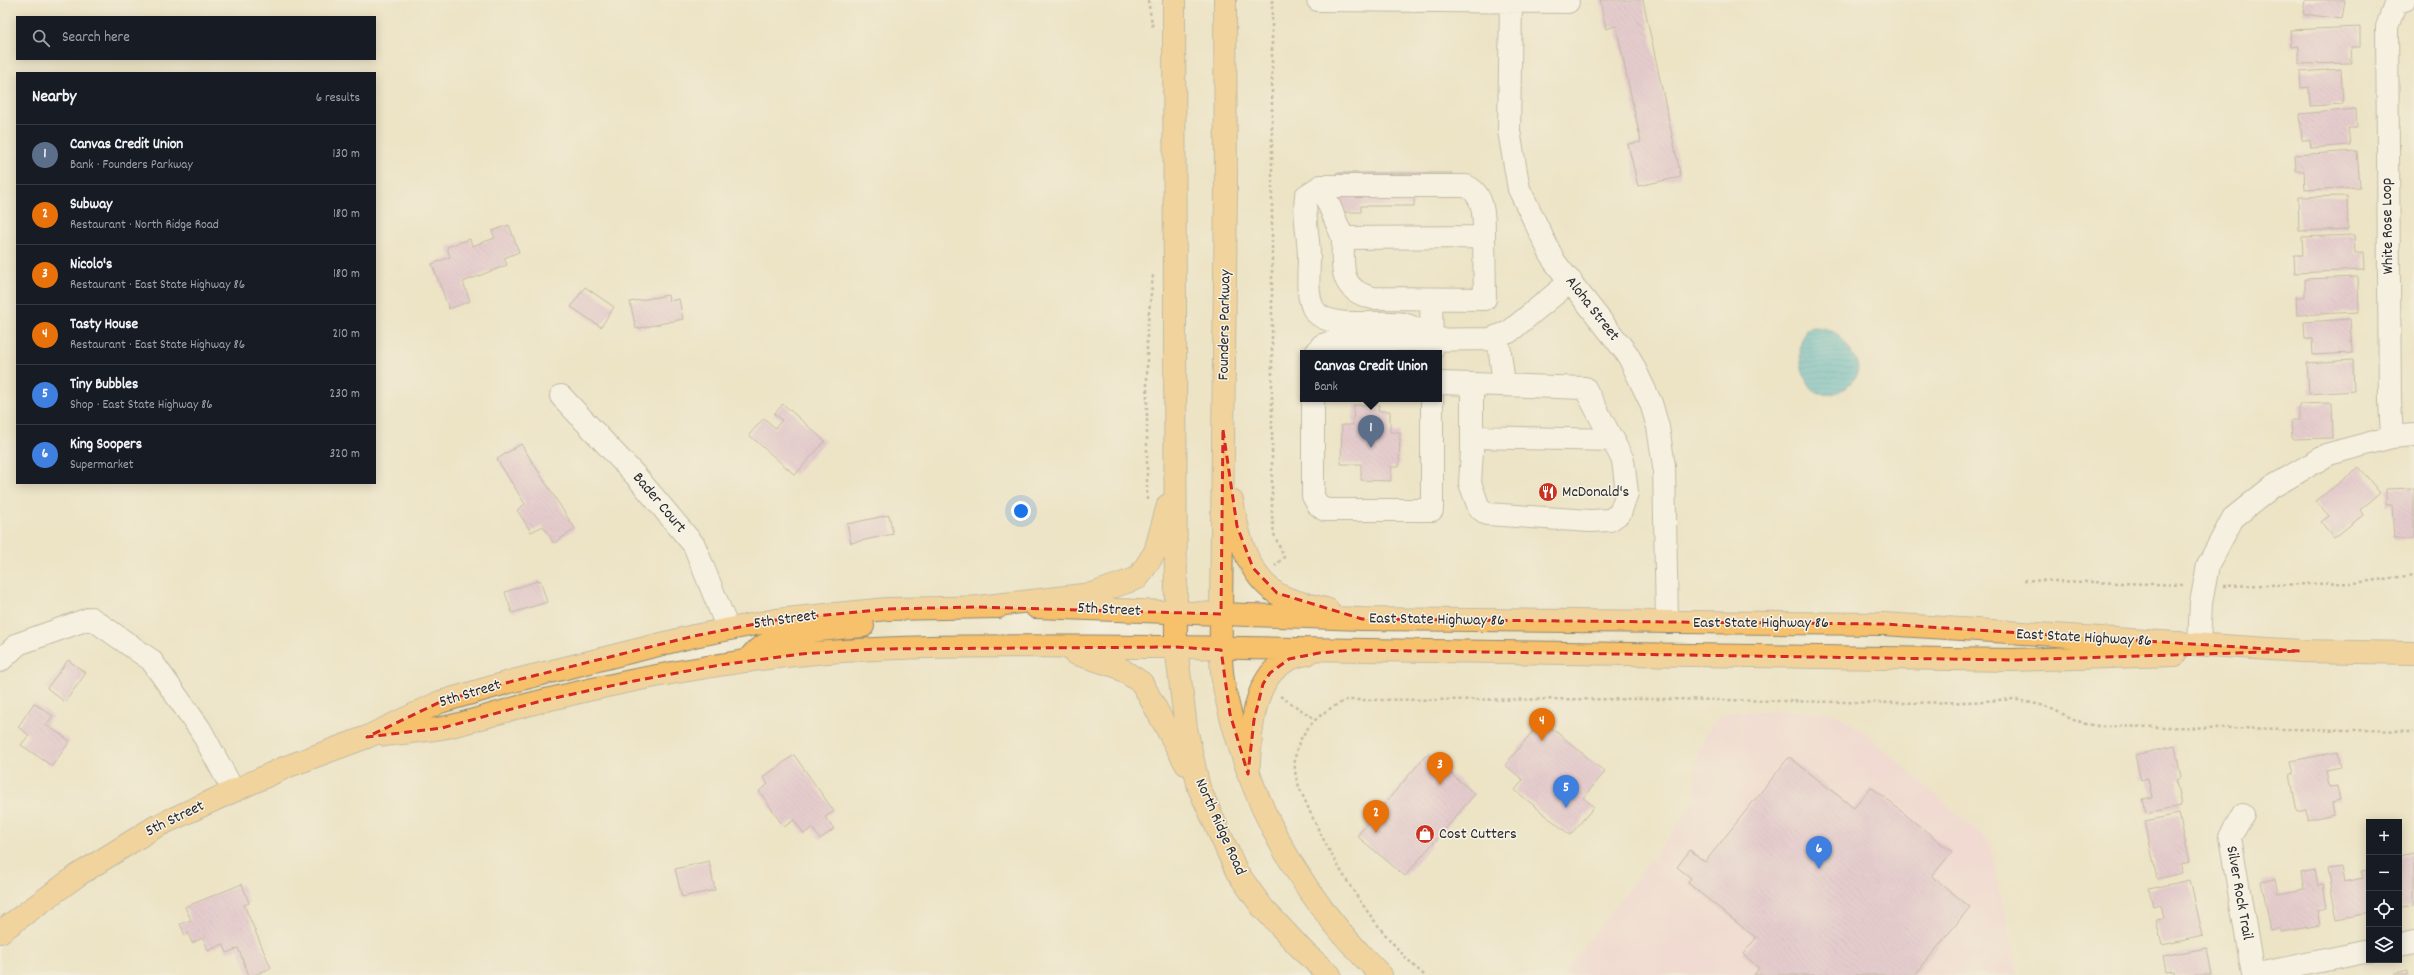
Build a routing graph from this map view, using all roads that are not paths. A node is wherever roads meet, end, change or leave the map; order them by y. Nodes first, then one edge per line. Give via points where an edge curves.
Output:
1 (1174, 0) edge
2 (1225, 0) edge
3 (1318, 0) edge
4 (1384, 0) edge
5 (2404, 0) edge
6 (1511, 1) edge
7 (1568, 2) dead end
8 (1321, 186) junction
9 (1484, 237) junction
10 (1343, 238) junction
11 (1570, 281) junction
12 (1431, 299) junction
13 (1498, 336) junction
14 (1432, 346) edge
15 (1318, 350) edge
16 (1442, 383) edge
17 (1472, 384) junction
18 (1504, 385) junction
19 (561, 396) dead end
20 (1313, 402) edge
21 (1432, 402) edge
22 (1224, 430) junction
23 (2414, 435) edge
24 (2392, 437) junction
25 (1614, 440) junction
26 (1472, 444) junction
27 (1176, 474) junction
28 (978, 607) junction
29 (1023, 607) junction
30 (1176, 613) junction
31 (1221, 614) junction
32 (1362, 619) junction
33 (1667, 622) junction
34 (728, 629) junction
35 (2200, 644) junction
36 (1052, 646) junction
37 (1176, 647) junction
38 (1221, 650) junction
39 (1354, 650) junction
40 (2300, 651) junction
41 (2414, 653) edge
42 (0, 661) edge
43 (748, 661) junction
44 (493, 714) junction
45 (366, 737) junction
46 (1248, 774) junction
47 (1199, 788) junction
48 (233, 790) junction
49 (2243, 815) dead end
50 (0, 932) edge
51 (2414, 942) edge
52 (2402, 944) edge
53 (2366, 952) edge
54 (1330, 975) edge
55 (1381, 975) edge
56 (2253, 975) edge

1 - 27 main road
2 - 22 main road, Founders Parkway
3 - 4 street
4 - 6 street
5 - 24 street, White Rose Loop via 2396,2 2387,27
6 - 7 street
6 - 11 street, Aloha Street via 1509,131 1519,189 1554,261
8 - 9 street via 1466,186 1474,189 1479,196 1484,219
8 - 10 street
8 - 14 street via 1306,196 1304,206 1309,233 1309,293 1313,309 1323,318 1341,323 1401,324 1418,329
9 - 10 street
9 - 12 street via 1485,299
10 - 12 street via 1343,273 1346,283 1362,296
11 - 13 street via 1509,332
11 - 33 street, Aloha Street via 1628,355 1651,403 1658,427 1664,466
12 - 14 street
13 - 14 street
13 - 18 street
14 - 15 street via 1336,342 1322,345
16 - 17 street
17 - 18 street
17 - 26 street
18 - 25 street via 1585,388
19 - 34 street, Bader Court via 636,476 694,545
20 - 21 street via 1313,496 1318,505 1325,510 1432,510
22 - 31 main road, Founders Parkway
22 - 32 main road via 1236,526 1253,568 1277,594
23 - 24 street
24 - 35 street via 2329,454 2272,487 2234,518 2208,565 2201,603
25 - 26 street
25 - 26 street via 1623,460 1627,493 1620,513 1610,520 1590,521 1487,514 1479,508 1473,495 1469,470
27 - 28 main road via 1155,552 1138,578 1092,594
27 - 30 main road
28 - 29 main road, 5th Street
28 - 34 main road, 5th Street via 837,614 776,620
29 - 30 main road, 5th Street
29 - 43 main road via 788,636 757,648
30 - 31 main road, 5th Street
30 - 37 main road
31 - 32 main road, East State Highway 86
31 - 38 main road, Founders Parkway
32 - 33 main road, East State Highway 86
33 - 35 main road, East State Highway 86 via 1884,624
34 - 44 main road via 726,638 711,647 579,678 549,688
34 - 45 main road, 5th Street via 513,681 440,702
35 - 40 main road, East State Highway 86
36 - 37 main road, 5th Street
36 - 43 main road, 5th Street via 876,649
36 - 47 main road via 1118,667 1142,683
37 - 38 main road, 5th Street
37 - 47 main road, North Ridge Road via 1186,728
38 - 39 main road, East State Highway 86
38 - 46 main road via 1222,673 1230,714
39 - 40 main road, East State Highway 86 via 2012,660
39 - 46 main road via 1289,659 1270,673 1260,689 1258,698
40 - 41 main road, East State Highway 86
42 - 48 street via 18,644 91,618 151,660 200,729
43 - 44 main road, 5th Street via 626,683
44 - 45 main road, 5th Street via 442,728
45 - 48 main road, 5th Street
46 - 55 main road via 1285,855 1328,916 1359,954
47 - 54 main road, North Ridge Road via 1237,872 1262,908
48 - 50 main road, 5th Street via 127,843 37,903
49 - 56 street, Silver Rock Trail via 2230,837
51 - 52 street
53 - 56 street

